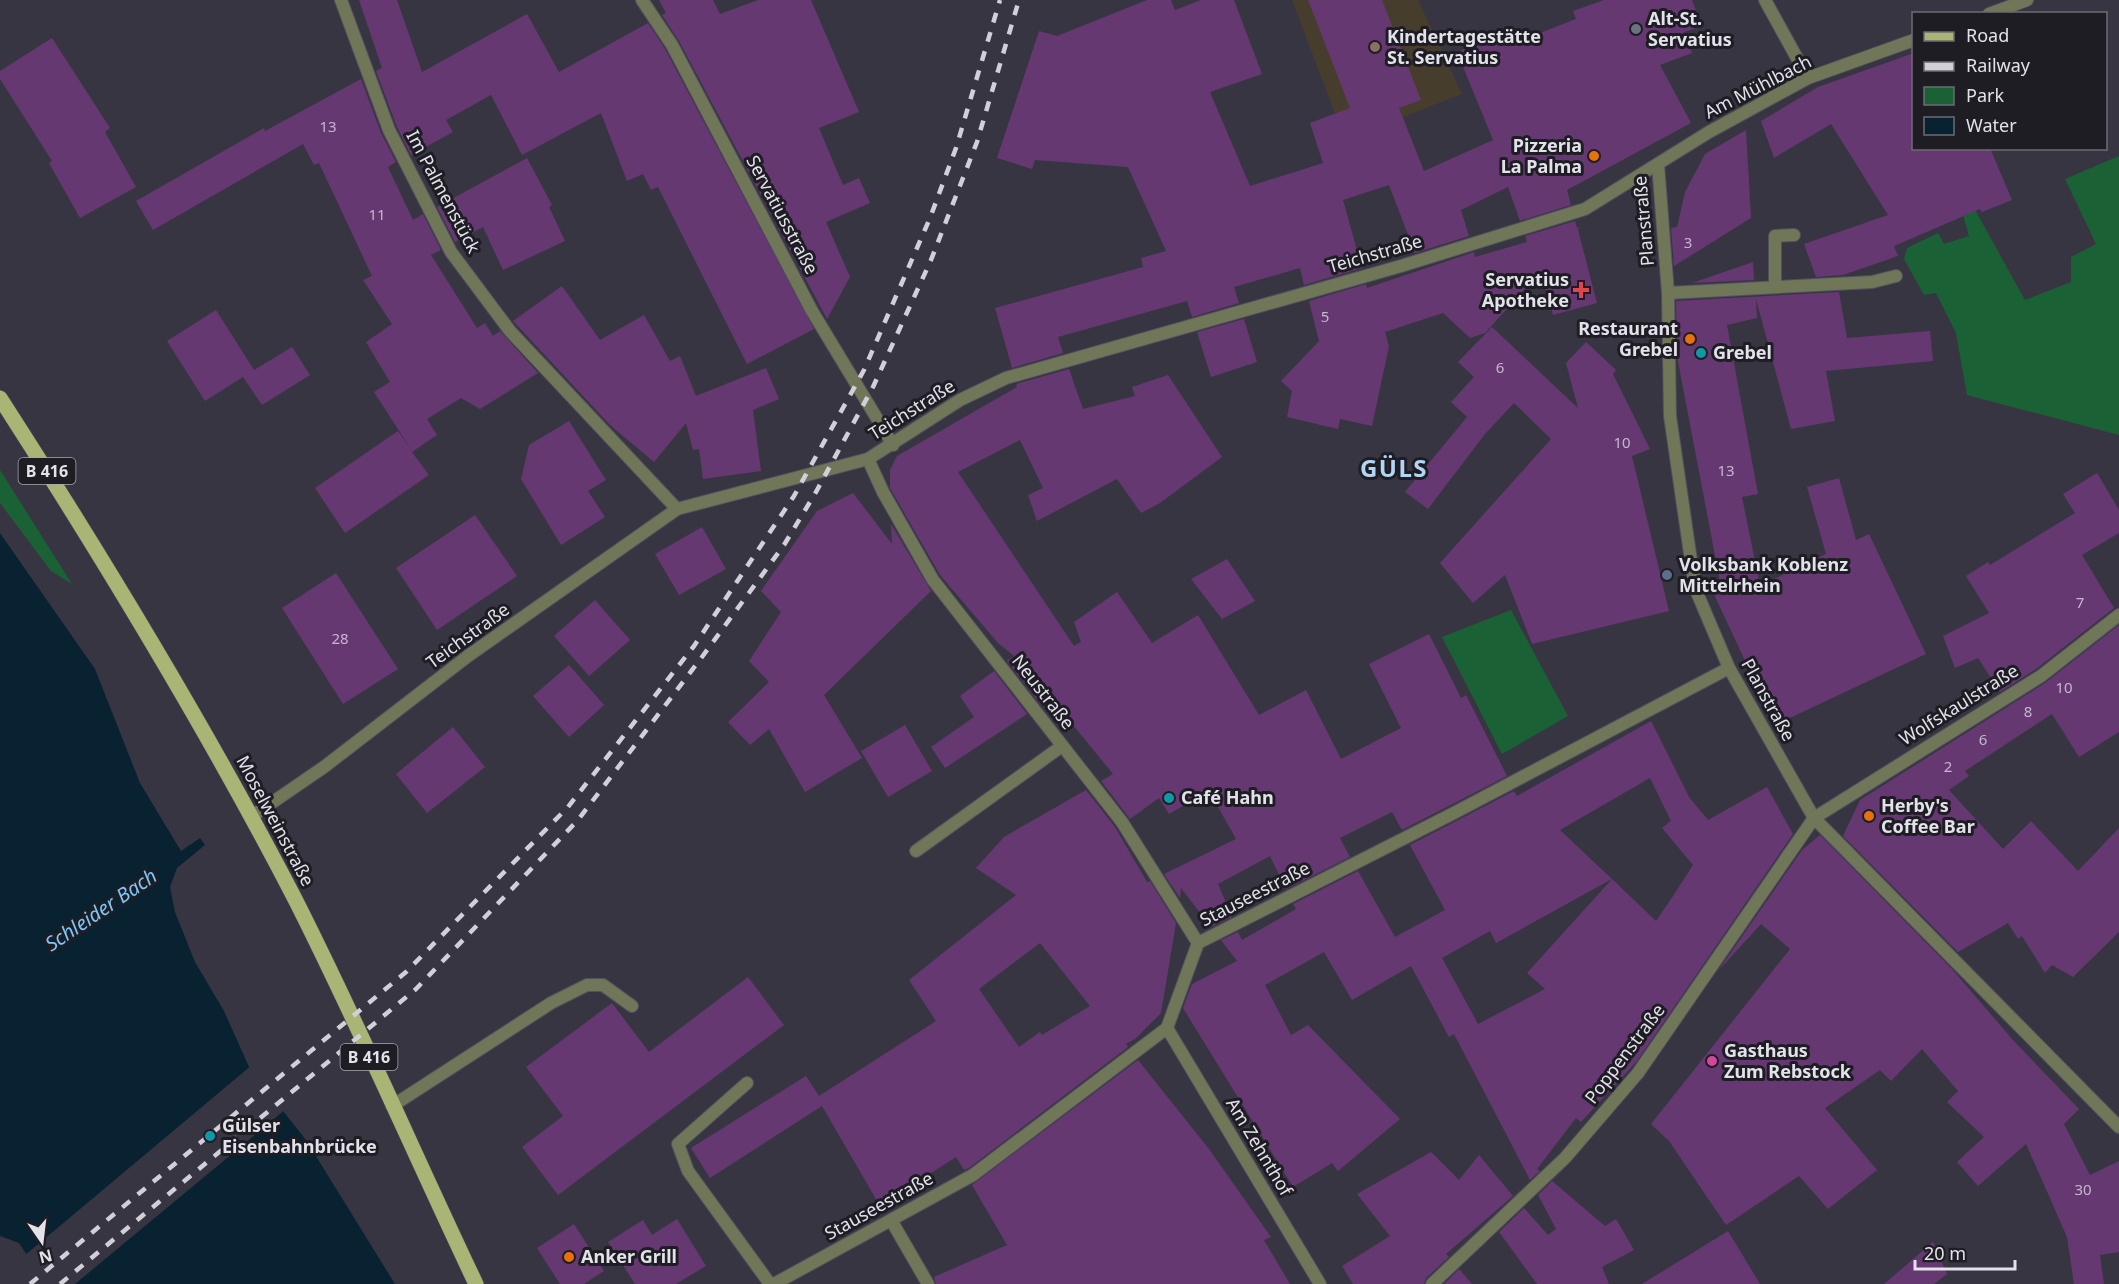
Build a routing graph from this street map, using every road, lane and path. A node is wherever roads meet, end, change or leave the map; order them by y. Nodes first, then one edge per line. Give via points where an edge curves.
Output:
1 (340, 0) edge
2 (642, 0) edge
3 (1765, 0) edge
4 (2027, 0) edge
5 (1994, 12) edge
6 (1912, 41) edge
7 (1808, 78) junction
8 (1658, 164) junction
9 (1794, 235) dead end
10 (1896, 276) dead end
11 (1775, 287) junction
12 (1668, 293) junction
13 (0, 398) edge
14 (893, 445) junction
15 (868, 459) junction
16 (677, 509) junction
17 (2119, 615) edge
18 (1729, 668) junction
19 (1062, 746) junction
20 (251, 817) junction
21 (1814, 818) junction
22 (916, 852) dead end
23 (1198, 943) junction
24 (632, 1006) dead end
25 (1167, 1028) junction
26 (747, 1083) dead end
27 (392, 1106) junction
28 (2119, 1127) edge
29 (891, 1220) junction
30 (476, 1284) edge
31 (772, 1284) edge
32 (928, 1284) edge
33 (1320, 1284) edge
34 (1432, 1284) edge

1 - 16 street, Im Palmenstück via 389,130 451,252 510,332
2 - 14 street, Servatiusstraße via 672,45 812,311
3 - 7 street
4 - 5 street
6 - 7 street, Am Mühlbach
7 - 8 street, Am Mühlbach
8 - 12 street, Planstraße
8 - 14 street, Teichstraße via 1585,209 1401,266 1006,378 960,400
9 - 11 street via 1775,236
10 - 11 street via 1872,282
11 - 12 street
12 - 18 street, Planstraße via 1670,416 1695,588
13 - 20 main road, Moselweinstraße / B 416 via 95,545
14 - 15 street, Teichstraße
15 - 16 street, Teichstraße
15 - 19 street, Neustraße via 933,580
16 - 20 street, Teichstraße via 468,656 324,767
17 - 21 street, Wolfskaulstraße via 2041,676
18 - 21 street, Planstraße
18 - 23 street, Stauseestraße
19 - 22 street
19 - 23 street, Neustraße via 1122,822
20 - 27 main road, Moselweinstraße / B 416 via 296,901
21 - 28 street, Planstraße
21 - 34 street, Poppenstraße via 1638,1073 1565,1158
23 - 25 street, Stauseestraße
24 - 27 street via 603,985 587,985 551,1003
25 - 29 street, Stauseestraße via 973,1175
25 - 33 street, Am Zehnthof
26 - 31 street via 678,1144 688,1171
27 - 30 main road, Moselweinstraße / B 416
29 - 31 street, Stauseestraße
29 - 32 street

